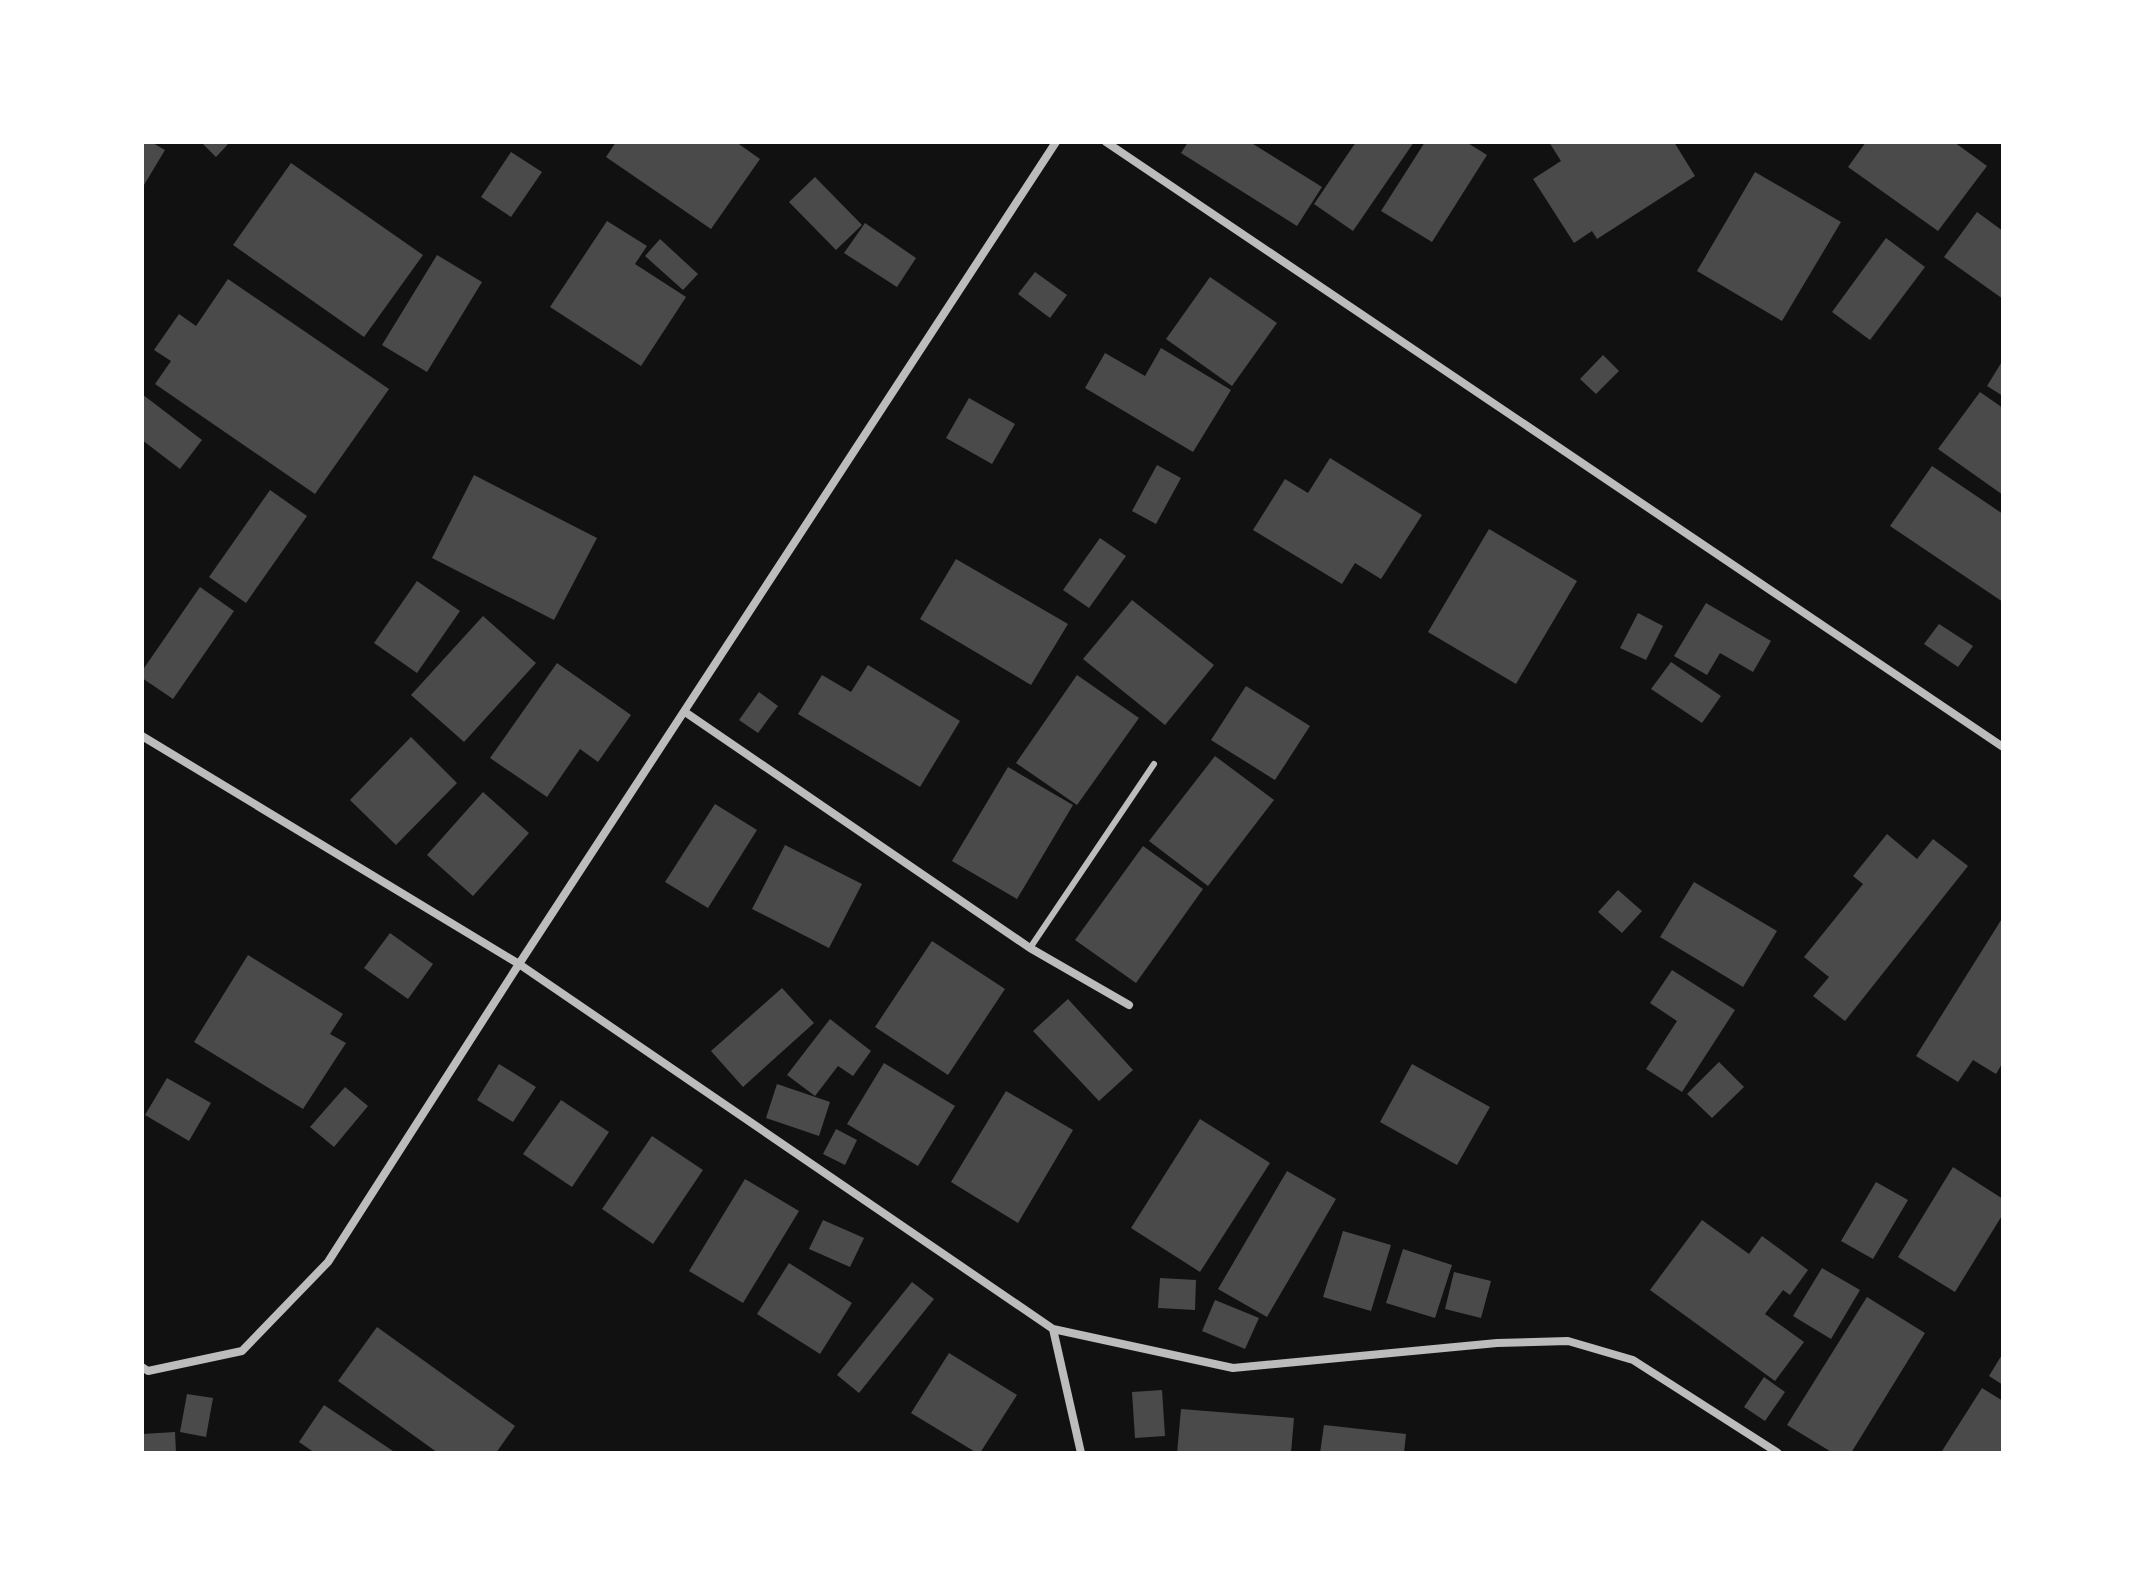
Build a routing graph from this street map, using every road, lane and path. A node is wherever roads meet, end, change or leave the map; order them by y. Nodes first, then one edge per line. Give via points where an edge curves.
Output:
1 (1056, 142) edge
2 (1106, 142) edge
3 (685, 712) junction
4 (142, 736) edge
5 (2003, 747) edge
6 (1154, 764) dead end
7 (1030, 948) junction
8 (519, 964) junction
9 (1129, 1005) dead end
10 (1053, 1329) junction
11 (142, 1367) edge
12 (1081, 1453) edge
13 (1778, 1453) edge

1 - 3 street
2 - 5 street
3 - 7 street
3 - 8 street
4 - 8 street
6 - 7 lane
7 - 9 street
8 - 10 street
8 - 11 street via 328,1262 242,1351 148,1371
10 - 12 street
10 - 13 street via 1233,1368 1568,1341 1633,1360

